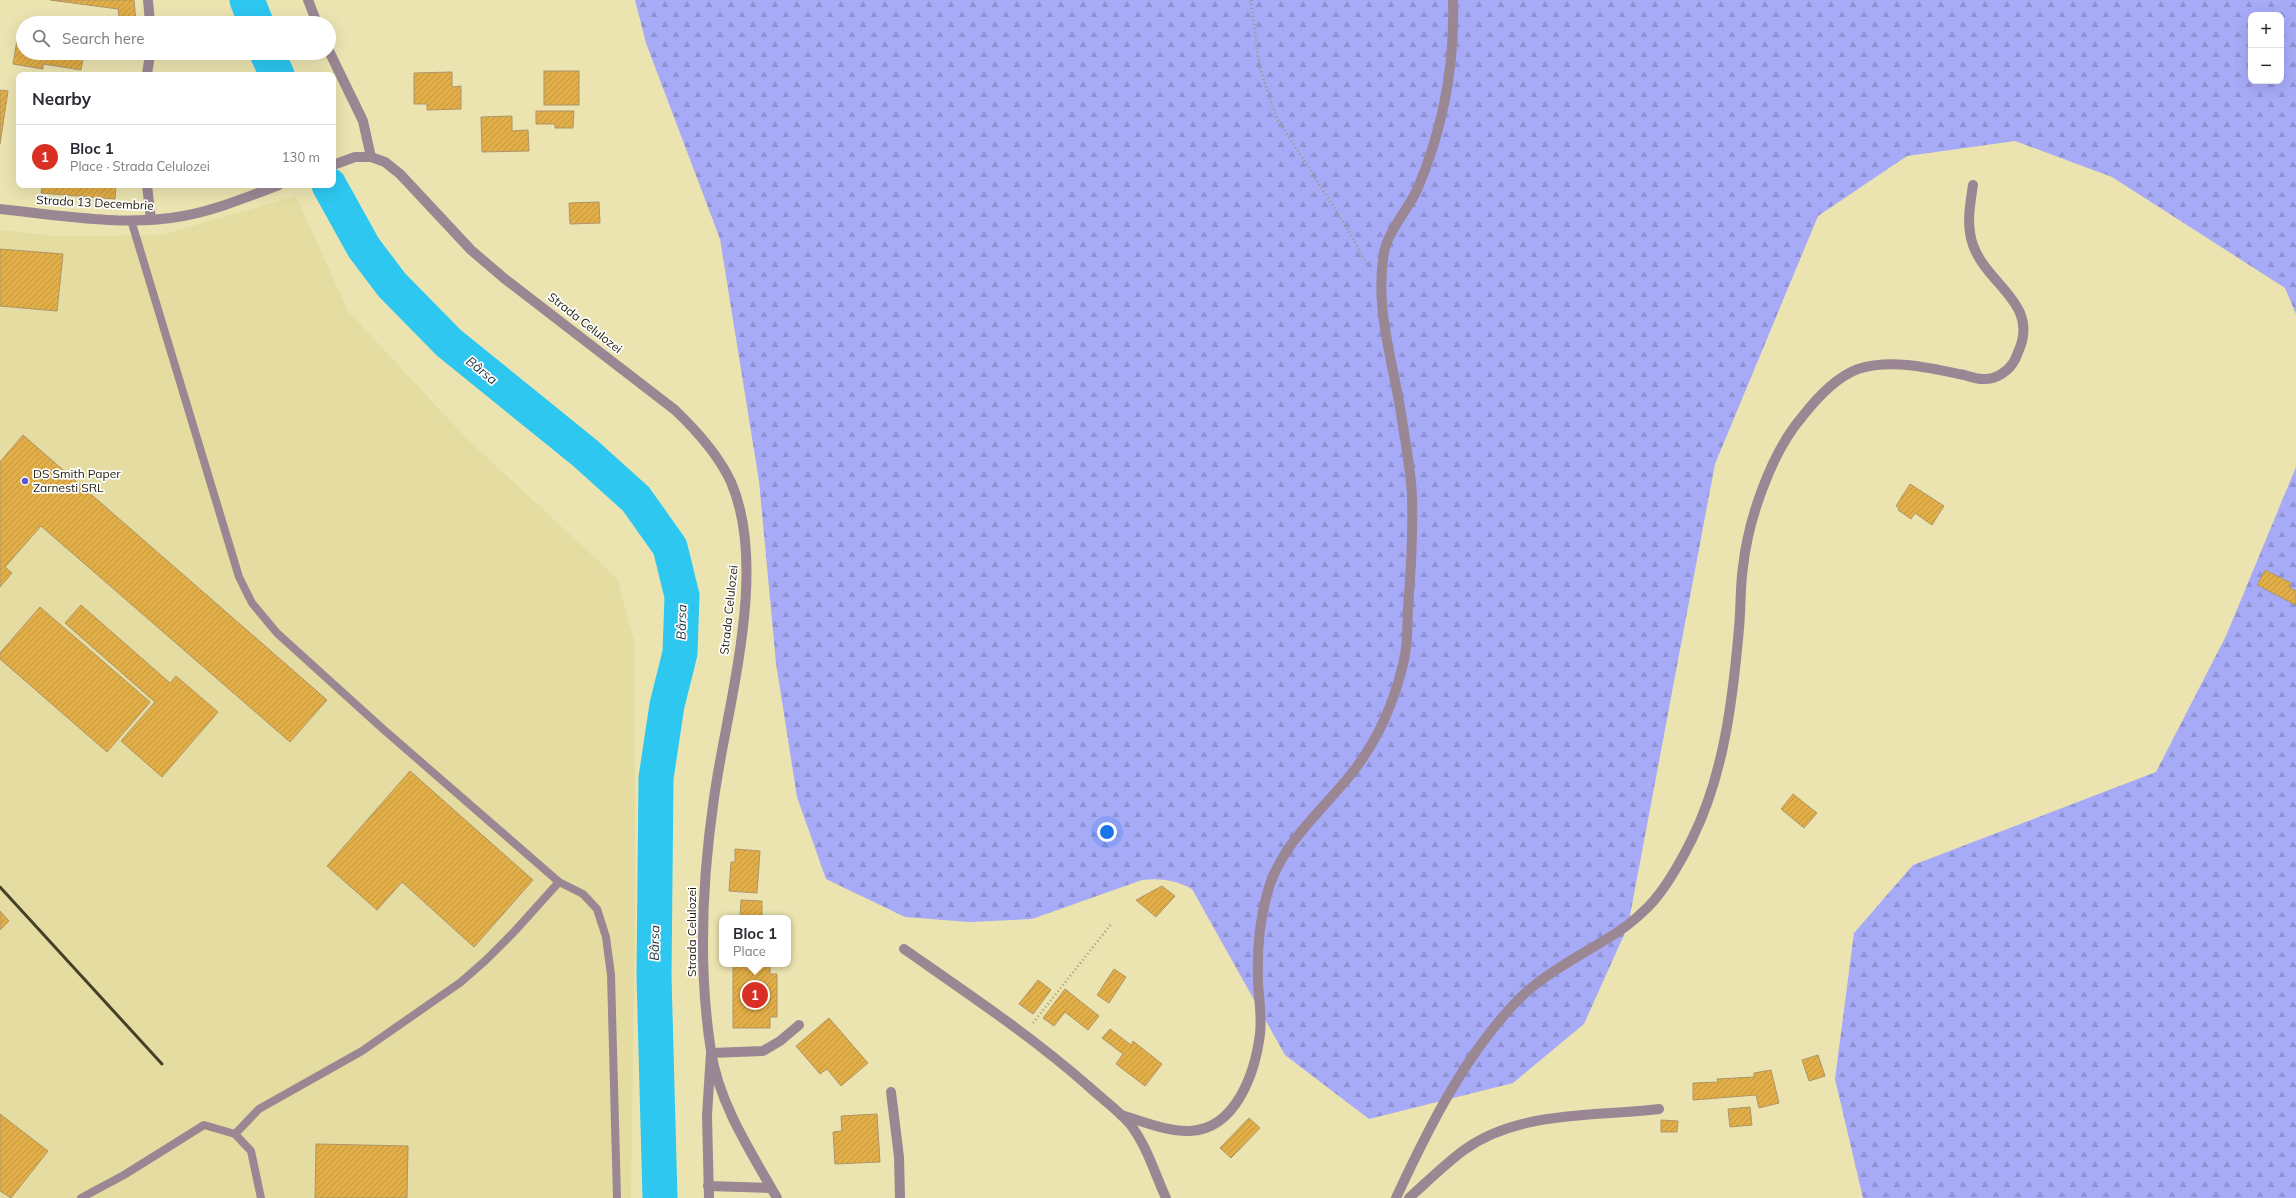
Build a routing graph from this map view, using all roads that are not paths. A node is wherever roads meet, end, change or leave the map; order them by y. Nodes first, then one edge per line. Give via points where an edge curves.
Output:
1 (148, 0) edge
2 (308, 0) edge
3 (1453, 0) edge
4 (149, 16) edge
5 (314, 16) edge
6 (149, 60) edge
7 (333, 60) edge
8 (147, 72) edge
9 (371, 157) junction
10 (336, 164) edge
11 (1973, 185) dead end
12 (147, 188) edge
13 (271, 188) edge
14 (0, 209) edge
15 (131, 220) junction
16 (151, 220) junction
17 (559, 882) junction
18 (904, 949) dead end
19 (799, 1025) dead end
20 (712, 1053) junction
21 (892, 1092) dead end
22 (1659, 1109) dead end
23 (1121, 1115) junction
24 (235, 1134) junction
25 (708, 1186) junction
26 (771, 1188) junction
27 (81, 1198) edge
28 (261, 1198) edge
29 (617, 1198) edge
30 (709, 1198) edge
31 (777, 1198) edge
32 (900, 1198) edge
33 (1166, 1198) edge
34 (1396, 1198) edge
35 (1409, 1198) edge

1 - 4 street
2 - 5 street
3 - 23 street via 1454,33 1446,102 1430,157 1414,195 1384,249 1380,289 1402,418 1412,496 1405,657 1392,703 1368,751 1293,840 1273,875 1265,900 1259,940 1260,1033 1251,1071 1238,1102 1225,1118 1209,1129 1188,1132
6 - 8 street
7 - 9 street via 363,121
9 - 10 street, Strada Celulozei via 355,157
9 - 20 street, Strada Celulozei via 385,162 400,174 471,250 505,279 675,410 696,430 731,482 747,549 746,591 741,640 714,799 705,886 704,959
11 - 34 street via 1968,215 1974,247 1996,281 2016,302 2024,321 2022,341 2013,363 1999,376 1983,380 1920,367 1883,363 1854,370 1821,394 1798,421 1777,458 1757,506 1743,565 1739,628 1729,710 1707,805 1692,840 1649,907 1608,939 1557,967 1521,997 1487,1037 1432,1123
12 - 16 street
13 - 16 street, Strada 13 Decembrie via 213,209 181,217
14 - 15 street, Strada 13 Decembrie
15 - 16 street, Strada 13 Decembrie
15 - 17 lane via 239,577 252,603 276,633 383,730
17 - 24 lane via 513,933 461,982 362,1051 260,1109
17 - 29 lane via 583,894 597,909 606,937 611,975
18 - 23 street via 1025,1034
19 - 20 street via 763,1051
20 - 25 street, Strada Celulozei via 707,1115
20 - 26 street, Strada Celulozei via 719,1084 731,1114
21 - 32 street via 900,1157
22 - 35 street via 1526,1123 1489,1136 1464,1150
23 - 33 street via 1148,1155
24 - 27 lane via 204,1125 124,1175
24 - 28 lane via 251,1151
25 - 26 street
25 - 30 street, Strada Celulozei
26 - 31 street, Strada Celulozei

